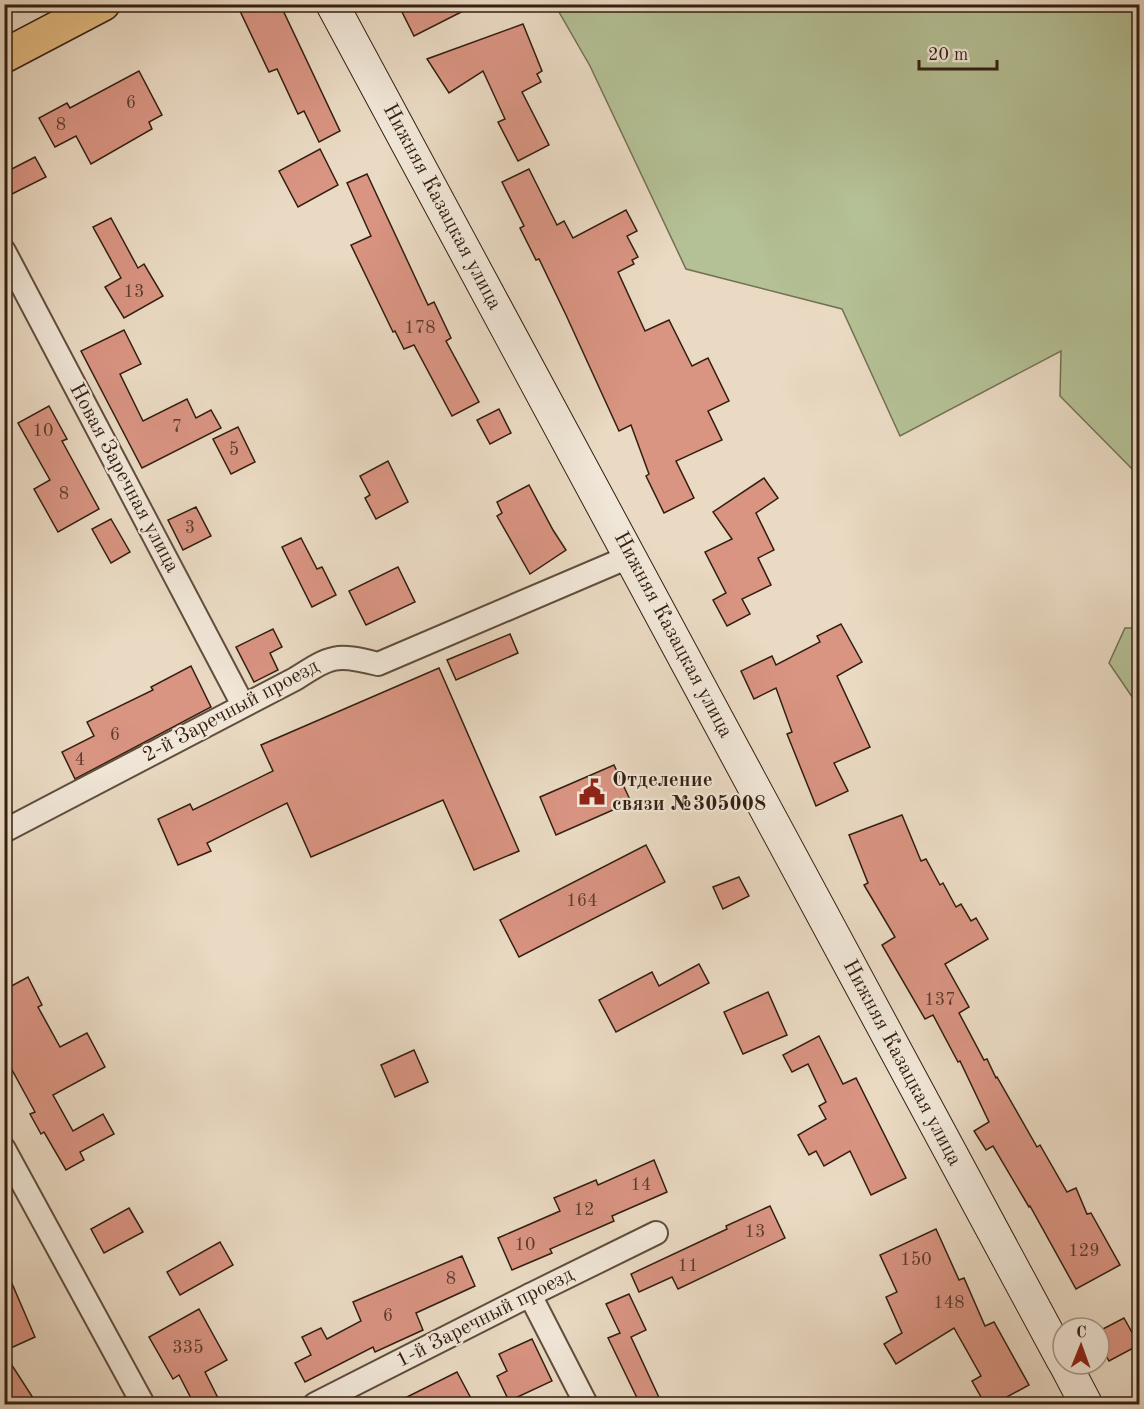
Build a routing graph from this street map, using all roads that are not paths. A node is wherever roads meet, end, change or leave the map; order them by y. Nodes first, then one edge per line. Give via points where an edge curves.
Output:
1 (103, 4) edge
2 (332, 4) edge
3 (4, 56) edge
4 (4, 251) edge
5 (631, 556) junction
6 (243, 705) junction
7 (4, 831) edge
8 (4, 1149) edge
9 (656, 1233) dead end
10 (530, 1295) junction
11 (1051, 1339) edge
12 (1071, 1376) edge
13 (143, 1404) edge
14 (315, 1404) edge
15 (586, 1404) edge
16 (1086, 1404) edge

1 - 3 main road
2 - 5 street, Нижняя Казацкая улица
4 - 6 street, Новая Заречная улица
5 - 6 street, 2-й Заречный проезд via 378,664 349,657 325,660
5 - 11 street, Нижняя Казацкая улица
6 - 7 street, 2-й Заречный проезд
8 - 13 street
9 - 10 street, 1-й Заречный проезд
10 - 14 street, 1-й Заречный проезд
10 - 15 street
12 - 16 street, Нижняя Казацкая улица

